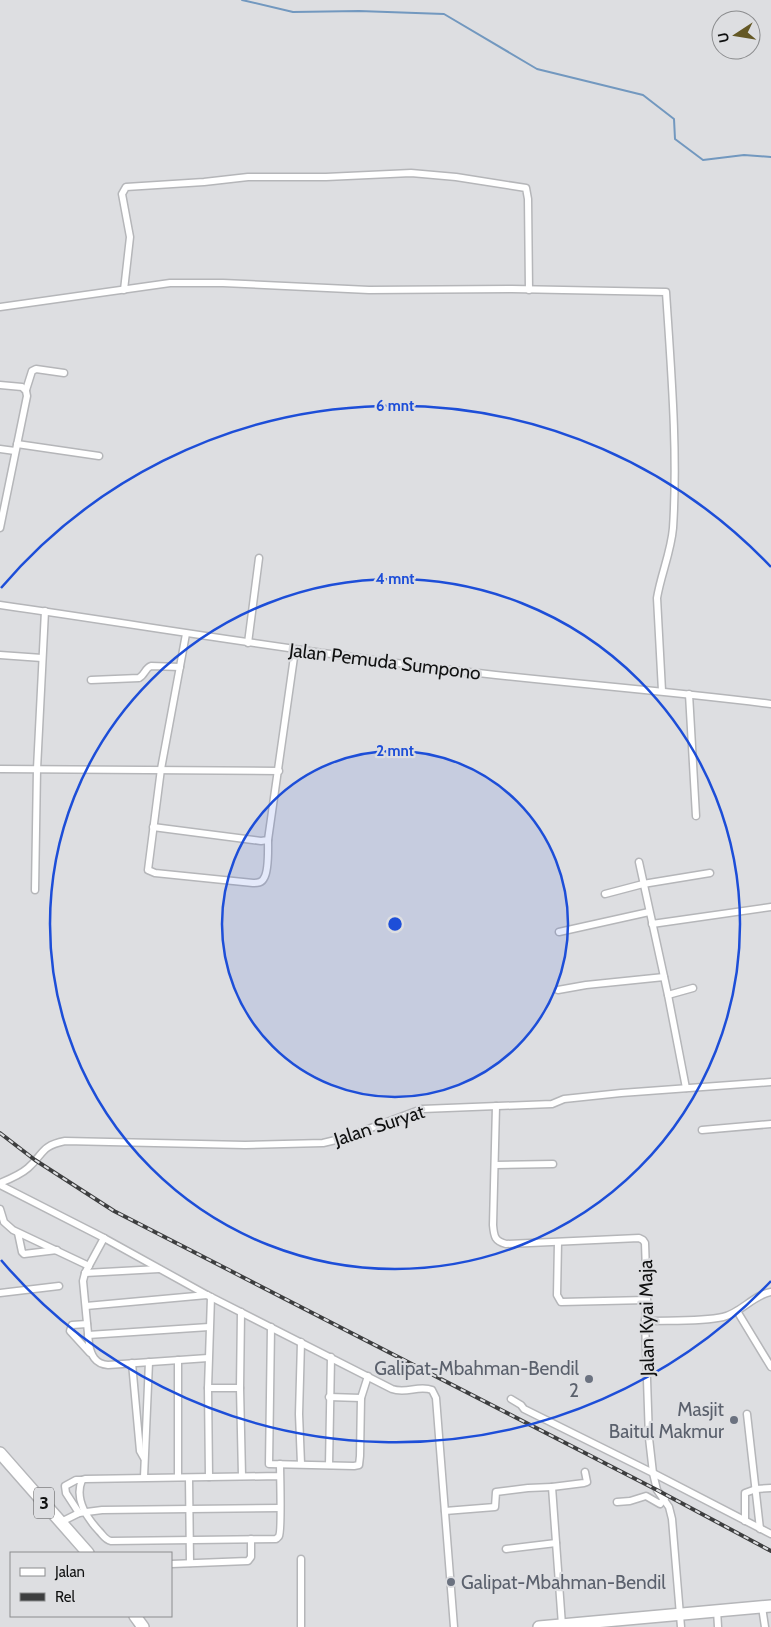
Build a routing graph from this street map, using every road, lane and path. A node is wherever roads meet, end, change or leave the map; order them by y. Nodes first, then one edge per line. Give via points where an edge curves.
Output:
1 (124, 290) junction
2 (529, 290) junction
3 (0, 306) edge
4 (64, 373) dead end
5 (0, 385) edge
6 (26, 390) junction
7 (17, 444) junction
8 (0, 449) edge
9 (15, 451) junction
10 (99, 456) dead end
11 (0, 528) edge
12 (259, 558) dead end
13 (0, 605) edge
14 (45, 611) junction
15 (186, 634) junction
16 (248, 643) junction
17 (295, 650) junction
18 (0, 655) edge
19 (42, 658) junction
20 (180, 667) junction
21 (91, 680) dead end
22 (662, 691) junction
23 (690, 694) junction
24 (771, 704) edge
25 (0, 769) edge
26 (37, 769) junction
27 (161, 769) junction
28 (279, 770) junction
29 (696, 816) dead end
30 (153, 826) junction
31 (268, 840) junction
32 (639, 862) dead end
33 (710, 873) dead end
34 (643, 884) junction
35 (35, 890) dead end
36 (605, 894) dead end
37 (771, 907) edge
38 (649, 912) junction
39 (652, 924) junction
40 (559, 932) dead end
41 (664, 977) junction
42 (693, 988) dead end
43 (558, 990) dead end
44 (668, 995) junction
45 (771, 1082) edge
46 (686, 1088) junction
47 (496, 1106) junction
48 (771, 1124) edge
49 (702, 1130) dead end
50 (553, 1164) dead end
51 (495, 1166) junction
52 (0, 1184) edge
53 (0, 1209) edge
54 (18, 1233) junction
55 (104, 1238) junction
56 (558, 1242) junction
57 (58, 1250) junction
58 (90, 1266) junction
59 (160, 1269) junction
60 (85, 1273) junction
61 (59, 1286) dead end
62 (771, 1292) edge
63 (0, 1293) edge
64 (209, 1296) junction
65 (647, 1300) junction
66 (86, 1306) junction
67 (739, 1309) junction
68 (241, 1312) junction
69 (645, 1321) junction
70 (87, 1324) junction
71 (209, 1327) junction
72 (271, 1327) junction
73 (88, 1335) junction
74 (301, 1342) junction
75 (91, 1354) junction
76 (331, 1357) junction
77 (208, 1358) junction
78 (178, 1360) junction
79 (149, 1362) junction
80 (132, 1363) junction
81 (771, 1367) edge
82 (368, 1376) junction
83 (208, 1388) junction
84 (240, 1388) junction
85 (329, 1397) junction
86 (360, 1398) junction
87 (511, 1399) dead end
88 (747, 1414) dead end
89 (0, 1453) edge
90 (144, 1458) junction
91 (270, 1464) junction
92 (280, 1464) junction
93 (301, 1464) junction
94 (329, 1465) junction
95 (585, 1472) dead end
96 (652, 1473) junction
97 (242, 1476) junction
98 (270, 1476) junction
99 (280, 1476) junction
100 (144, 1477) junction
101 (209, 1477) junction
102 (178, 1478) junction
103 (189, 1478) junction
104 (82, 1480) junction
105 (552, 1487) junction
106 (771, 1488) edge
107 (756, 1489) junction
108 (664, 1498) junction
109 (617, 1502) dead end
110 (280, 1508) junction
111 (190, 1509) junction
112 (445, 1511) junction
113 (79, 1513) junction
114 (62, 1521) junction
115 (745, 1521) junction
116 (760, 1529) junction
117 (771, 1534) edge
118 (190, 1539) junction
119 (251, 1539) junction
120 (556, 1544) junction
121 (506, 1549) dead end
122 (87, 1552) edge
123 (301, 1559) dead end
124 (190, 1563) junction
125 (172, 1564) edge
126 (767, 1606) edge
127 (716, 1610) junction
128 (680, 1614) junction
129 (635, 1623) edge
130 (562, 1625) junction
131 (301, 1627) edge
132 (454, 1627) edge
133 (539, 1627) edge
134 (681, 1627) edge
135 (718, 1627) edge
136 (765, 1627) edge

1 - 2 street via 170,283 223,283 369,290
1 - 2 street via 130,237 122,200 126,187 248,177 412,173 524,187 528,192
1 - 3 street
2 - 22 street via 666,292 674,486 671,542 658,598
4 - 6 street via 36,369 32,371
5 - 6 street
6 - 7 street
7 - 9 street
7 - 10 street
8 - 9 street
9 - 11 street
12 - 16 street
13 - 14 street, Jalan Pemuda Sumpono
14 - 15 street, Jalan Pemuda Sumpono
14 - 19 street
15 - 16 street, Jalan Pemuda Sumpono
15 - 20 street
16 - 17 street, Jalan Pemuda Sumpono
17 - 22 street, Jalan Pemuda Sumpono via 460,671
17 - 28 street
18 - 19 street
19 - 26 street
20 - 21 street via 151,666 139,678
20 - 27 street
22 - 23 street, Jalan Pemuda Sumpono
23 - 24 street, Jalan Pemuda Sumpono
23 - 29 street
25 - 26 street
26 - 27 street
26 - 35 street
27 - 28 street
27 - 30 street
28 - 31 street
30 - 31 street
30 - 31 street via 148,867 155,873 260,882 266,873
32 - 34 street
33 - 34 street
34 - 36 street
34 - 38 street
37 - 39 street
38 - 39 street
38 - 40 street
39 - 41 street
41 - 43 street
41 - 44 street
42 - 44 street
44 - 46 street
45 - 46 street, Jalan Suryat
46 - 47 street, Jalan Suryat via 564,1099 552,1104
47 - 51 street, Jalan Kyai Maja
47 - 52 street, Jalan Suryat via 422,1109 323,1143 245,1145 65,1140 45,1148 28,1168
48 - 49 street
50 - 51 street
51 - 56 street, Jalan Kyai Maja via 493,1226 498,1242
52 - 55 street
53 - 54 street via 8,1227
54 - 57 street
54 - 57 street via 24,1254
55 - 58 street
55 - 59 street
56 - 65 street, Jalan Kyai Maja via 643,1240
56 - 65 street via 557,1295 560,1302
57 - 58 street
58 - 60 street
59 - 60 street
59 - 64 street
60 - 66 street
61 - 63 street
62 - 67 street
64 - 66 street
64 - 68 street
64 - 71 street
65 - 69 street, Jalan Kyai Maja
66 - 70 street
67 - 69 street via 723,1317
67 - 81 street
68 - 72 street
68 - 84 street
69 - 96 street, Jalan Kyai Maja
70 - 73 street
70 - 75 street via 72,1325 70,1330
71 - 73 street
71 - 77 street
72 - 74 street
72 - 91 street
73 - 75 street
74 - 76 street
74 - 93 street
75 - 80 street via 102,1365
76 - 82 street
76 - 85 street
77 - 78 street
77 - 83 street
78 - 79 street
78 - 102 street
79 - 80 street
79 - 90 street
80 - 90 street via 140,1451
82 - 86 street
82 - 112 street via 397,1390 425,1388 434,1393
83 - 84 street
83 - 101 street
84 - 97 street
85 - 86 street
85 - 94 street
86 - 94 street via 359,1465
87 - 96 street via 524,1409
88 - 107 street
89 - 114 highway, 3
90 - 100 street
91 - 92 street
91 - 98 street
92 - 93 street
92 - 99 street
93 - 94 street
95 - 105 street via 587,1482
96 - 108 street, Jalan Kyai Maja via 657,1490
96 - 115 street
97 - 98 street
97 - 101 street
98 - 99 street
99 - 110 street
100 - 102 street
100 - 104 street
101 - 103 street
102 - 103 street
103 - 111 street
104 - 113 street
104 - 113 street via 66,1486 66,1494
105 - 112 street via 496,1492 495,1507
105 - 120 street
106 - 107 street
107 - 115 street via 745,1493
107 - 116 street
108 - 109 street via 660,1504 646,1496
108 - 128 street, Jalan Kyai Maja via 672,1519
110 - 111 street
110 - 119 street via 278,1538
111 - 113 street
111 - 118 street
112 - 132 street
113 - 114 street
113 - 118 street via 111,1541
114 - 122 highway, 3
115 - 116 street
116 - 117 street
118 - 119 street
118 - 124 street
119 - 124 street via 248,1561
120 - 121 street
120 - 130 street
123 - 131 street
124 - 125 street
126 - 127 highway
126 - 136 street
127 - 128 highway
127 - 135 street
128 - 129 highway
128 - 134 street, Jalan Kyai Maja
129 - 130 highway
130 - 133 highway

